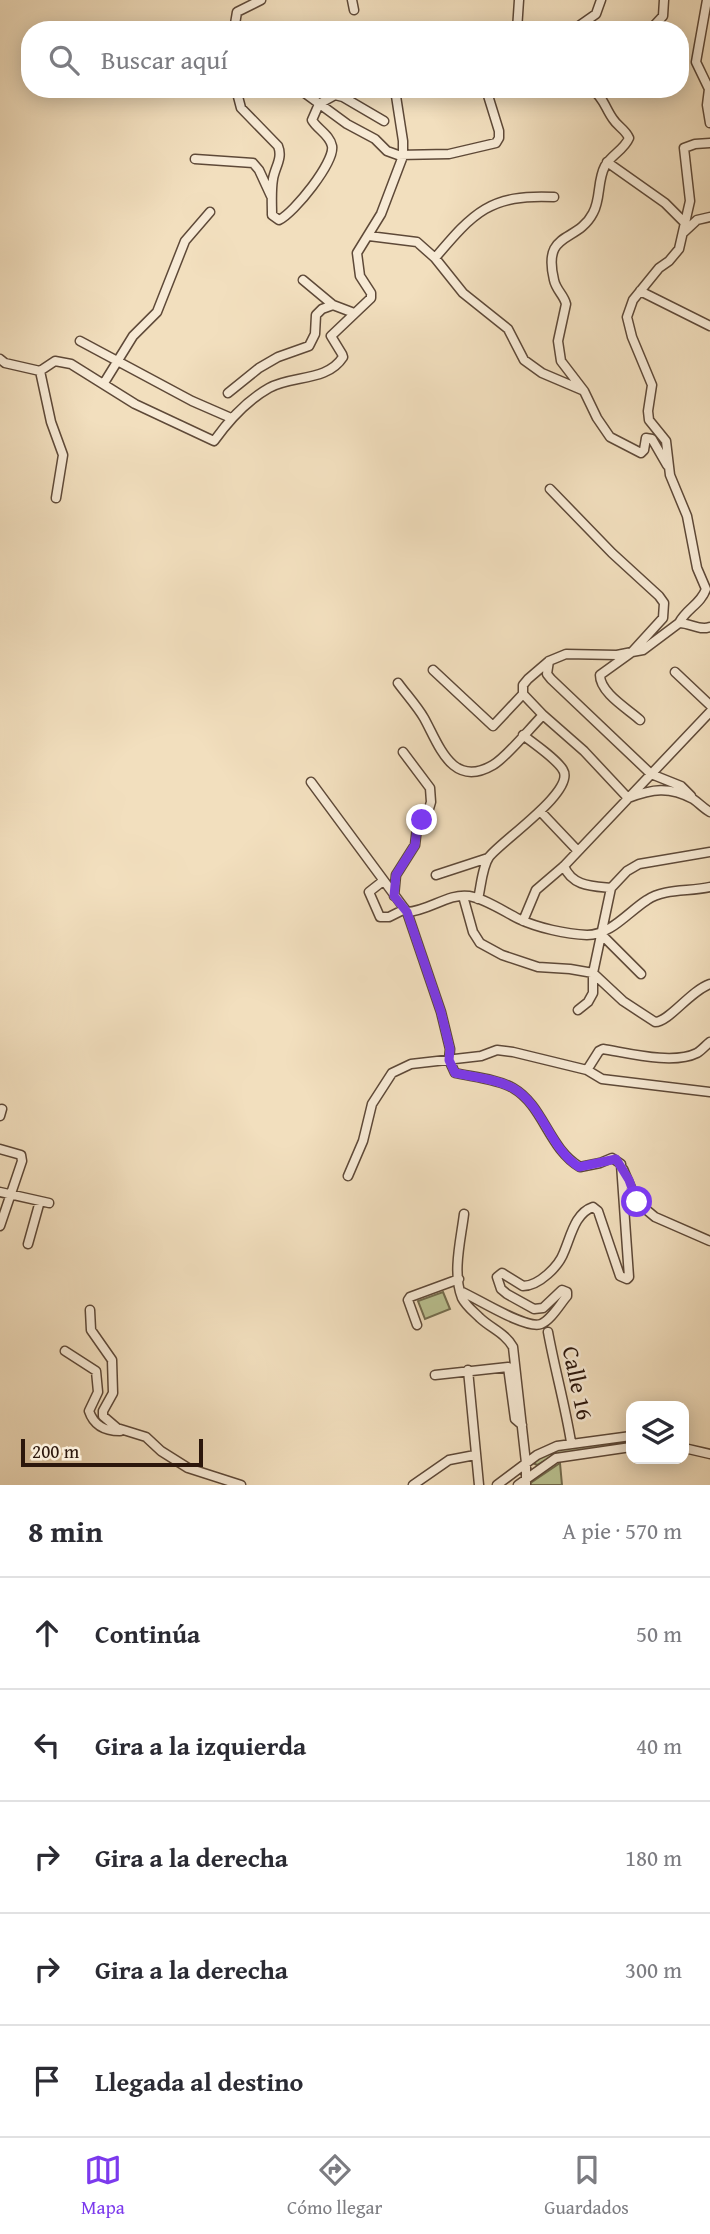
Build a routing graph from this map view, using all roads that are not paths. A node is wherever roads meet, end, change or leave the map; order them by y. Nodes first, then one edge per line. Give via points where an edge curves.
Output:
1 (261, 0) edge
2 (352, 0) edge
3 (519, 0) edge
4 (601, 0) edge
5 (664, 0) edge
6 (706, 2) edge
7 (354, 10) dead end
8 (236, 21) edge
9 (518, 21) edge
10 (588, 21) edge
11 (658, 21) edge
12 (238, 98) edge
13 (311, 98) edge
14 (329, 98) edge
15 (345, 98) edge
16 (396, 98) edge
17 (489, 98) edge
18 (603, 98) edge
19 (318, 104) junction
20 (384, 121) dead end
21 (710, 123) edge
22 (710, 143) edge
23 (403, 156) junction
24 (195, 159) dead end
25 (607, 162) junction
26 (554, 197) dead end
27 (272, 199) junction
28 (210, 212) dead end
29 (710, 217) edge
30 (684, 228) junction
31 (369, 236) junction
32 (435, 258) junction
33 (303, 280) dead end
34 (640, 291) junction
35 (333, 305) junction
36 (355, 313) junction
37 (710, 326) edge
38 (80, 341) dead end
39 (0, 359) edge
40 (118, 362) junction
41 (40, 370) junction
42 (104, 383) junction
43 (584, 391) junction
44 (228, 393) dead end
45 (231, 418) junction
46 (670, 475) junction
47 (550, 489) dead end
48 (56, 498) dead end
49 (679, 623) junction
50 (710, 627) edge
51 (632, 652) junction
52 (549, 661) junction
53 (433, 670) dead end
54 (675, 672) dead end
55 (398, 683) dead end
56 (523, 694) junction
57 (710, 705) edge
58 (710, 712) edge
59 (543, 715) junction
60 (640, 720) dead end
61 (523, 735) junction
62 (403, 752) dead end
63 (651, 774) junction
64 (311, 782) dead end
65 (628, 797) junction
66 (696, 801) junction
67 (540, 811) junction
68 (710, 812) edge
69 (577, 850) junction
70 (710, 852) edge
71 (488, 858) junction
72 (564, 866) junction
73 (436, 875) dead end
74 (383, 881) junction
75 (710, 887) edge
76 (611, 888) junction
77 (394, 896) junction
78 (463, 896) junction
79 (478, 899) junction
80 (406, 910) junction
81 (523, 921) junction
82 (600, 933) junction
83 (593, 974) junction
84 (641, 974) dead end
85 (710, 984) edge
86 (578, 1010) dead end
87 (710, 1042) edge
88 (449, 1060) junction
89 (587, 1070) junction
90 (710, 1092) edge
91 (0, 1149) edge
92 (621, 1164) junction
93 (348, 1176) dead end
94 (0, 1192) edge
95 (11, 1194) junction
96 (464, 1214) dead end
97 (0, 1226) edge
98 (710, 1241) edge
99 (28, 1244) dead end
100 (459, 1279) junction
101 (460, 1291) junction
102 (90, 1310) dead end
103 (417, 1325) dead end
104 (548, 1332) dead end
105 (65, 1351) dead end
106 (468, 1370) junction
107 (435, 1375) dead end
108 (522, 1425) junction
109 (127, 1430) junction
110 (626, 1436) edge
111 (571, 1442) junction
112 (626, 1448) edge
113 (689, 1449) edge
114 (710, 1454) edge
115 (475, 1455) junction
116 (526, 1463) junction
117 (527, 1481) edge
118 (242, 1485) edge
119 (413, 1485) edge
120 (479, 1485) edge
121 (497, 1485) edge
122 (517, 1485) edge

1 - 8 street via 237,12
2 - 7 street
3 - 9 street
4 - 10 street
5 - 11 street
6 - 21 street via 696,62 709,89
12 - 27 street via 241,108 281,152
13 - 19 street
14 - 19 street
15 - 20 street
16 - 23 street
17 - 23 street via 499,131 496,143 449,154
18 - 25 street via 612,119 629,138
19 - 23 street via 387,151
19 - 27 street via 312,120 330,139 332,158 283,219 272,215
22 - 30 street via 684,148 690,201
23 - 31 street
24 - 27 street via 253,163
25 - 30 street via 665,203
25 - 43 street via 593,213 557,243 551,264 554,283 566,304 558,341 561,361
26 - 32 street via 531,196 484,208 464,223
28 - 40 street via 185,241 157,312 133,336
29 - 30 street
30 - 34 street via 679,249
31 - 32 street via 417,243
31 - 36 street via 357,259 371,298
32 - 43 street via 463,293 508,329 524,360
33 - 35 street
34 - 37 street
34 - 46 street via 627,317 652,385 649,420 666,441
35 - 36 street
35 - 44 street via 316,316 316,334 309,346 269,363
36 - 45 street via 331,335 343,357 335,367 270,387
38 - 40 street
39 - 41 street
40 - 42 street
40 - 45 street
41 - 42 street via 62,360
41 - 48 street via 63,456
42 - 45 street via 135,404 214,441
43 - 46 street via 610,438 641,453 646,438 652,439
46 - 49 street via 687,516 696,568 706,589
47 - 51 street via 664,603 663,618
49 - 50 street
49 - 51 street via 643,650
51 - 52 street via 566,654
51 - 60 street via 600,680
52 - 56 street via 523,685
52 - 63 street via 551,679
53 - 56 street via 493,726
54 - 57 street
55 - 61 street via 454,768 479,771 494,765
56 - 59 street
58 - 63 street
59 - 61 street
59 - 65 street
61 - 67 street via 565,774 562,787
62 - 77 street via 430,788 431,802 417,828 415,845 396,875
63 - 65 street
63 - 66 street via 681,786
64 - 74 street
65 - 66 street via 666,789
65 - 69 street
66 - 68 street
67 - 69 street
67 - 71 street
69 - 72 street
70 - 76 street via 639,864
71 - 73 street
71 - 79 street
72 - 76 street via 582,885
72 - 81 street via 536,890
74 - 77 street
74 - 80 street via 369,892 380,917
75 - 82 street via 649,898
76 - 82 street
77 - 80 street
78 - 79 street
78 - 80 street via 414,912
78 - 83 street via 480,943 538,967
79 - 81 street
80 - 88 street via 441,1012
81 - 82 street via 553,930
82 - 83 street
82 - 84 street
83 - 85 street via 655,1022 665,1020 697,988
83 - 86 street via 591,998
87 - 89 street via 697,1053 673,1058 603,1049
88 - 89 street via 497,1050
88 - 92 street via 455,1073 502,1084 524,1097 557,1147 579,1167 612,1158
88 - 93 street via 411,1064 392,1073 372,1104
89 - 90 street via 602,1079
91 - 95 street via 21,1155
92 - 98 street via 637,1202 655,1217
92 - 101 street via 627,1279 615,1267 593,1207 585,1210 572,1228 563,1255 538,1282 523,1286 502,1273 496,1278 507,1294 534,1309 543,1308 562,1290 567,1292 543,1323 534,1325 500,1312
94 - 95 street
95 - 97 street
95 - 99 street via 45,1202
96 - 100 street
100 - 101 street
100 - 103 street via 410,1297
101 - 108 street via 467,1306 510,1341
102 - 109 street via 91,1330 112,1360 113,1393 103,1416
104 - 111 street, Calle 16
105 - 109 street via 96,1371 98,1392 89,1411 96,1424
106 - 107 street
106 - 108 street via 508,1367 515,1419
106 - 115 street
108 - 116 street
109 - 118 street via 146,1437 188,1468
110 - 111 street
111 - 116 street
112 - 117 street via 556,1458
113 - 114 street
115 - 119 street via 449,1460
115 - 120 street
116 - 117 street
116 - 121 street
117 - 122 street

